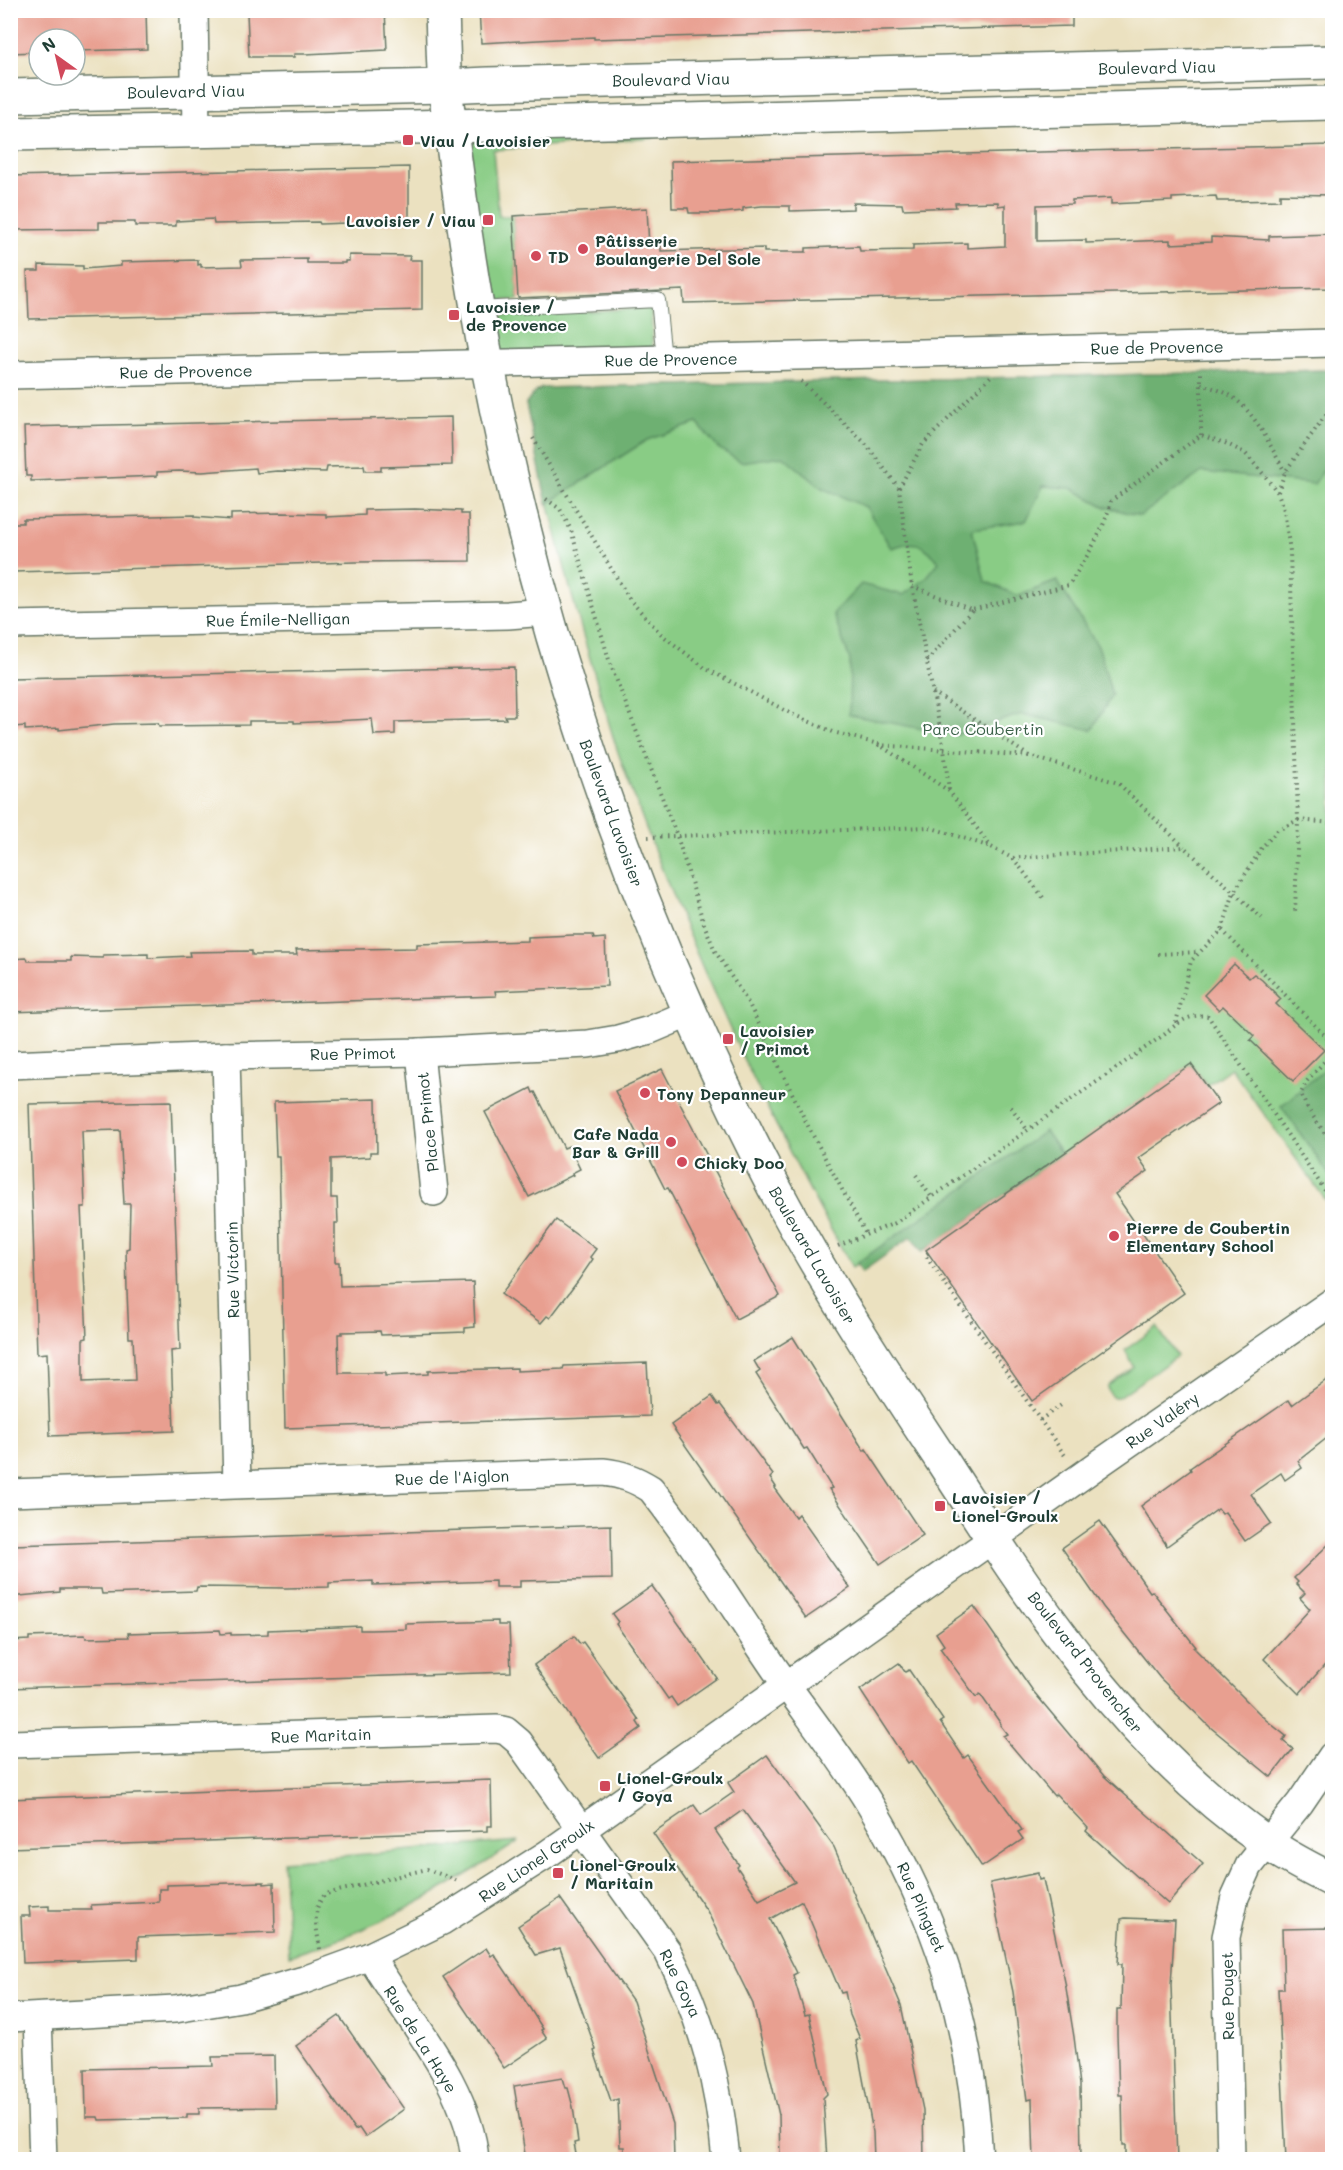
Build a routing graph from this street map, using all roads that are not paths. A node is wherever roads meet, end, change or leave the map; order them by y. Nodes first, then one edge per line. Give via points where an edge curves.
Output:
1 (194, 10) edge
2 (442, 10) edge
3 (1332, 62) edge
4 (445, 86) junction
5 (196, 91) junction
6 (10, 96) edge
7 (1332, 103) edge
8 (450, 125) junction
9 (196, 130) junction
10 (10, 134) edge
11 (476, 309) junction
12 (1332, 343) edge
13 (664, 359) junction
14 (487, 363) junction
15 (10, 375) edge
16 (545, 612) junction
17 (10, 625) edge
18 (690, 1013) junction
19 (420, 1052) junction
20 (226, 1056) junction
21 (10, 1065) edge
22 (434, 1192) dead end
23 (1332, 1302) edge
24 (237, 1484) junction
25 (10, 1493) edge
26 (994, 1540) junction
27 (787, 1685) junction
28 (10, 1744) edge
29 (1332, 1756) edge
30 (580, 1830) junction
31 (1267, 1844) junction
32 (1332, 1881) edge
33 (370, 1956) junction
34 (38, 2017) junction
35 (10, 2018) edge
36 (43, 2160) edge
37 (475, 2160) edge
38 (726, 2160) edge
39 (980, 2160) edge
40 (1231, 2160) edge

1 - 5 street
2 - 4 main road, Boulevard Lavoisier
3 - 4 main road, Boulevard Viau
4 - 5 main road, Boulevard Viau
4 - 8 main road, Boulevard Lavoisier
5 - 6 main road, Boulevard Viau
5 - 9 street
7 - 8 main road
8 - 9 main road
8 - 11 main road, Boulevard Lavoisier
9 - 10 main road
11 - 13 lane via 658,300
11 - 14 main road, Boulevard Lavoisier
12 - 13 street, Rue de Provence
13 - 14 street, Rue de Provence
14 - 15 street, Rue de Provence
14 - 16 main road, Boulevard Lavoisier
16 - 17 street, Rue Émile-Nelligan
16 - 18 main road, Boulevard Lavoisier via 588,750
18 - 19 street, Rue Primot via 650,1030 588,1044
18 - 26 main road, Boulevard Lavoisier via 760,1161 812,1256
19 - 20 street, Rue Primot
19 - 22 street, Place Primot
20 - 21 street, Rue Primot
20 - 24 street, Rue Victorin
23 - 26 street, Rue Valéry
24 - 25 street, Rue de l'Aiglon
24 - 27 street, Rue de l'Aiglon via 603,1472 628,1476 651,1489 664,1506
26 - 27 street, Rue Lionel Groulx
26 - 31 main road, Boulevard Provencher via 1115,1705 1197,1787
27 - 30 street, Rue Lionel Groulx
27 - 39 street, Rue Plinguet via 869,1802 923,1904 945,1959 959,2014 976,2111
28 - 30 street, Rue Maritain via 497,1729 519,1742
29 - 31 street, Rue Pouget
30 - 33 street, Rue Lionel Groulx via 473,1903
30 - 38 street, Rue Goya via 668,1952 688,1990 711,2063
31 - 32 main road, Boulevard Provencher
31 - 40 street, Rue Pouget via 1249,1866 1234,1897 1226,1938
33 - 34 street, Rue Lionel Groulx via 323,1974 213,2004
33 - 37 street, Rue de La Haye via 463,2108
34 - 35 street, Rue Lionel Groulx
34 - 36 street

